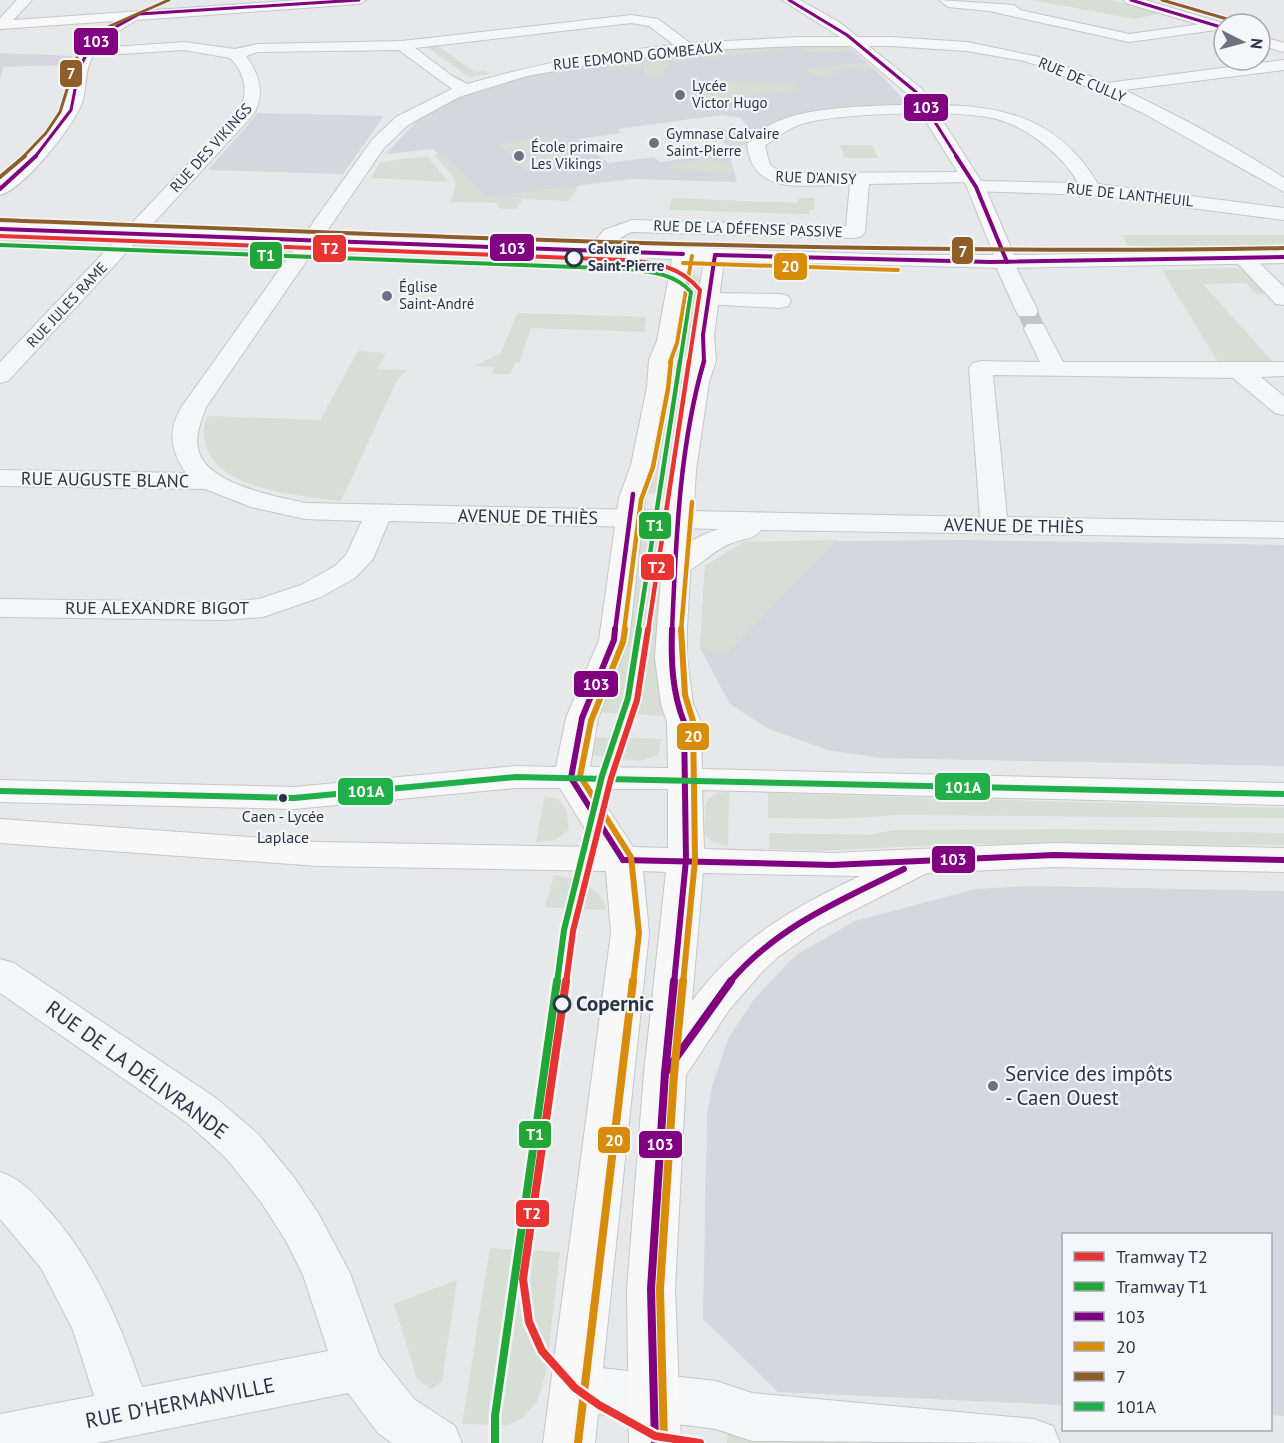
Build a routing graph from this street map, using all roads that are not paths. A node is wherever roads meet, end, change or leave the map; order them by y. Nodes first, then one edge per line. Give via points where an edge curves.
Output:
1 (25, 0) edge
2 (179, 0) edge
3 (184, 0) edge
4 (359, 0) edge
5 (789, 0) edge
6 (946, 0) edge
7 (1131, 0) edge
8 (313, 2) edge
9 (163, 12) junction
10 (139, 14) junction
11 (1, 25) edge
12 (1212, 25) edge
13 (1212, 28) edge
14 (955, 31) dead end
15 (859, 41) junction
16 (913, 43) junction
17 (402, 45) junction
18 (689, 49) junction
19 (91, 50) junction
20 (235, 54) junction
21 (1284, 65) edge
22 (446, 79) junction
23 (421, 83) dead end
24 (463, 88) junction
25 (1105, 88) junction
26 (407, 100) dead end
27 (425, 106) junction
28 (925, 108) junction
29 (860, 179) junction
30 (973, 182) junction
31 (1284, 186) edge
32 (0, 189) edge
33 (1091, 189) junction
34 (1284, 214) edge
35 (0, 229) edge
36 (133, 234) junction
37 (311, 241) junction
38 (597, 250) junction
39 (683, 254) junction
40 (715, 255) junction
41 (1284, 257) edge
42 (1244, 259) junction
43 (1007, 262) junction
44 (710, 299) junction
45 (1284, 299) edge
46 (780, 301) dead end
47 (1055, 369) junction
48 (1284, 369) edge
49 (1239, 371) junction
50 (0, 376) edge
51 (1284, 408) edge
52 (0, 478) edge
53 (209, 482) junction
54 (379, 513) junction
55 (628, 519) junction
56 (682, 520) junction
57 (780, 522) junction
58 (994, 526) junction
59 (1284, 530) edge
60 (677, 568) junction
61 (0, 608) edge
62 (571, 778) junction
63 (686, 778) junction
64 (0, 790) edge
65 (1284, 794) edge
66 (0, 831) edge
67 (624, 860) junction
68 (686, 860) junction
69 (923, 860) junction
70 (1284, 860) edge
71 (0, 973) edge
72 (665, 1073) junction
73 (0, 1191) edge
74 (359, 1368) junction
75 (575, 1388) junction
76 (125, 1414) junction
77 (655, 1420) edge
78 (0, 1438) edge
79 (436, 1443) edge
80 (569, 1443) edge
81 (1034, 1443) edge

1 - 11 street
2 - 10 street
3 - 9 street
4 - 8 street
5 - 15 street
6 - 13 street via 1129,38
7 - 12 street
8 - 9 street
9 - 10 street
9 - 19 street
10 - 11 street
10 - 19 street via 120,22
14 - 16 street
15 - 16 street, RUE DE CULLY
15 - 18 street, RUE EDMOND GOMBEAUX
15 - 28 street via 902,81 898,84 908,96
16 - 25 street, RUE DE CULLY via 1023,56
17 - 18 street via 631,19 653,22
17 - 20 street via 258,48
17 - 22 street
18 - 24 street, RUE EDMOND GOMBEAUX via 535,68
19 - 20 street via 184,46
19 - 32 street via 80,66 76,94 63,123 32,161
20 - 36 street, RUE DES VIKINGS via 253,84 251,106
21 - 25 street
22 - 23 street
22 - 24 street
24 - 27 street, RUE EDMOND GOMBEAUX
25 - 31 street, RUE DE CULLY via 1201,136
26 - 27 street
27 - 37 street, RUE EDMOND GOMBEAUX via 391,131
28 - 29 street, RUE D'ANISY via 800,119 756,144 763,172 768,176
28 - 30 street
28 - 33 street via 988,112 1012,119 1057,148
29 - 30 street, RUE D'ANISY
29 - 38 street, RUE DE LA DÉFENSE PASSIVE via 855,232 632,226 612,233
30 - 33 street, RUE DE LANTHEUIL
30 - 43 street
33 - 34 street, RUE DE LANTHEUIL
35 - 36 street
36 - 37 street
36 - 50 street, RUE JULES RAME
37 - 38 street
37 - 53 street, AVENUE DE THIÈS via 185,424 183,450
38 - 39 street
39 - 40 street
39 - 55 street via 644,465
40 - 43 street
40 - 44 street
41 - 42 street
42 - 43 street
42 - 45 street
43 - 47 street
44 - 46 street
44 - 56 street via 703,334 704,361 683,470
47 - 49 street
47 - 58 street via 981,368
48 - 49 street
49 - 51 street
52 - 53 street, RUE AUGUSTE BLANC
53 - 54 street, AVENUE DE THIÈS via 246,497 305,511
54 - 55 street, AVENUE DE THIÈS
54 - 61 street, RUE ALEXANDRE BIGOT via 360,559 345,572 311,591 263,608
55 - 56 street, AVENUE DE THIÈS
55 - 62 street via 614,640 582,718
56 - 57 street, AVENUE DE THIÈS
56 - 60 street
57 - 58 street, AVENUE DE THIÈS
57 - 60 street via 711,539
58 - 59 street, AVENUE DE THIÈS
60 - 63 street via 671,658 677,704 684,722
62 - 63 street
62 - 64 street via 497,779 294,798
62 - 67 street
63 - 65 street
63 - 68 street
66 - 67 street via 318,854
67 - 68 street
67 - 75 street via 630,933
68 - 69 street via 832,865
68 - 72 street
69 - 70 street via 1054,855
69 - 72 street via 792,927 747,963
71 - 74 street, RUE DE LA DÉLIVRANDE via 201,1110 242,1146 276,1188 322,1264
72 - 77 street via 651,1288
73 - 76 street via 58,1254 97,1327
74 - 76 street, RUE D'HERMANVILLE
74 - 79 street, RUE DE LA DÉLIVRANDE via 396,1416
75 - 77 street
75 - 80 street
76 - 78 street, RUE D'HERMANVILLE
77 - 81 street via 716,1405 753,1417

